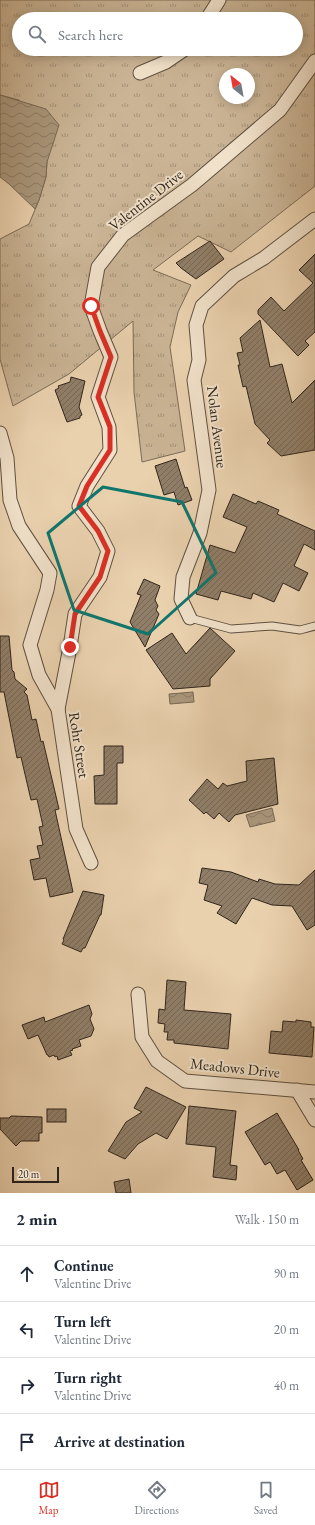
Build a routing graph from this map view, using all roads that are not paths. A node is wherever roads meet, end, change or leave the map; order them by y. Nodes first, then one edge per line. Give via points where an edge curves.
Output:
1 (218, 0) edge
2 (211, 12) edge
3 (175, 56) edge
4 (315, 61) edge
5 (140, 73) dead end
6 (315, 219) edge
7 (0, 433) edge
8 (190, 618) joint
9 (315, 626) edge
10 (58, 709) junction
11 (91, 863) dead end
12 (138, 994) dead end
13 (297, 1090) junction
14 (315, 1092) edge
15 (315, 1120) edge

1 - 2 street
3 - 5 street
4 - 10 street, Valentine Drive via 280,110 192,185 122,235 98,267 91,306 111,357 98,397 110,427 110,450 87,486 79,506 98,531 108,551 100,577 75,614
6 - 8 street, Nolan Avenue via 264,258 234,276 202,306 196,325 199,360 194,380 209,490 200,533 183,577 181,599
7 - 10 street, Rohr Street via 7,458 10,500 17,520 50,573 30,645 39,675
8 - 9 lane via 231,629 272,626 300,630
10 - 11 street, Rohr Street via 76,829
12 - 13 street, Meadows Drive via 142,1037 157,1061 185,1081
13 - 14 street, Meadows Drive
13 - 15 street

